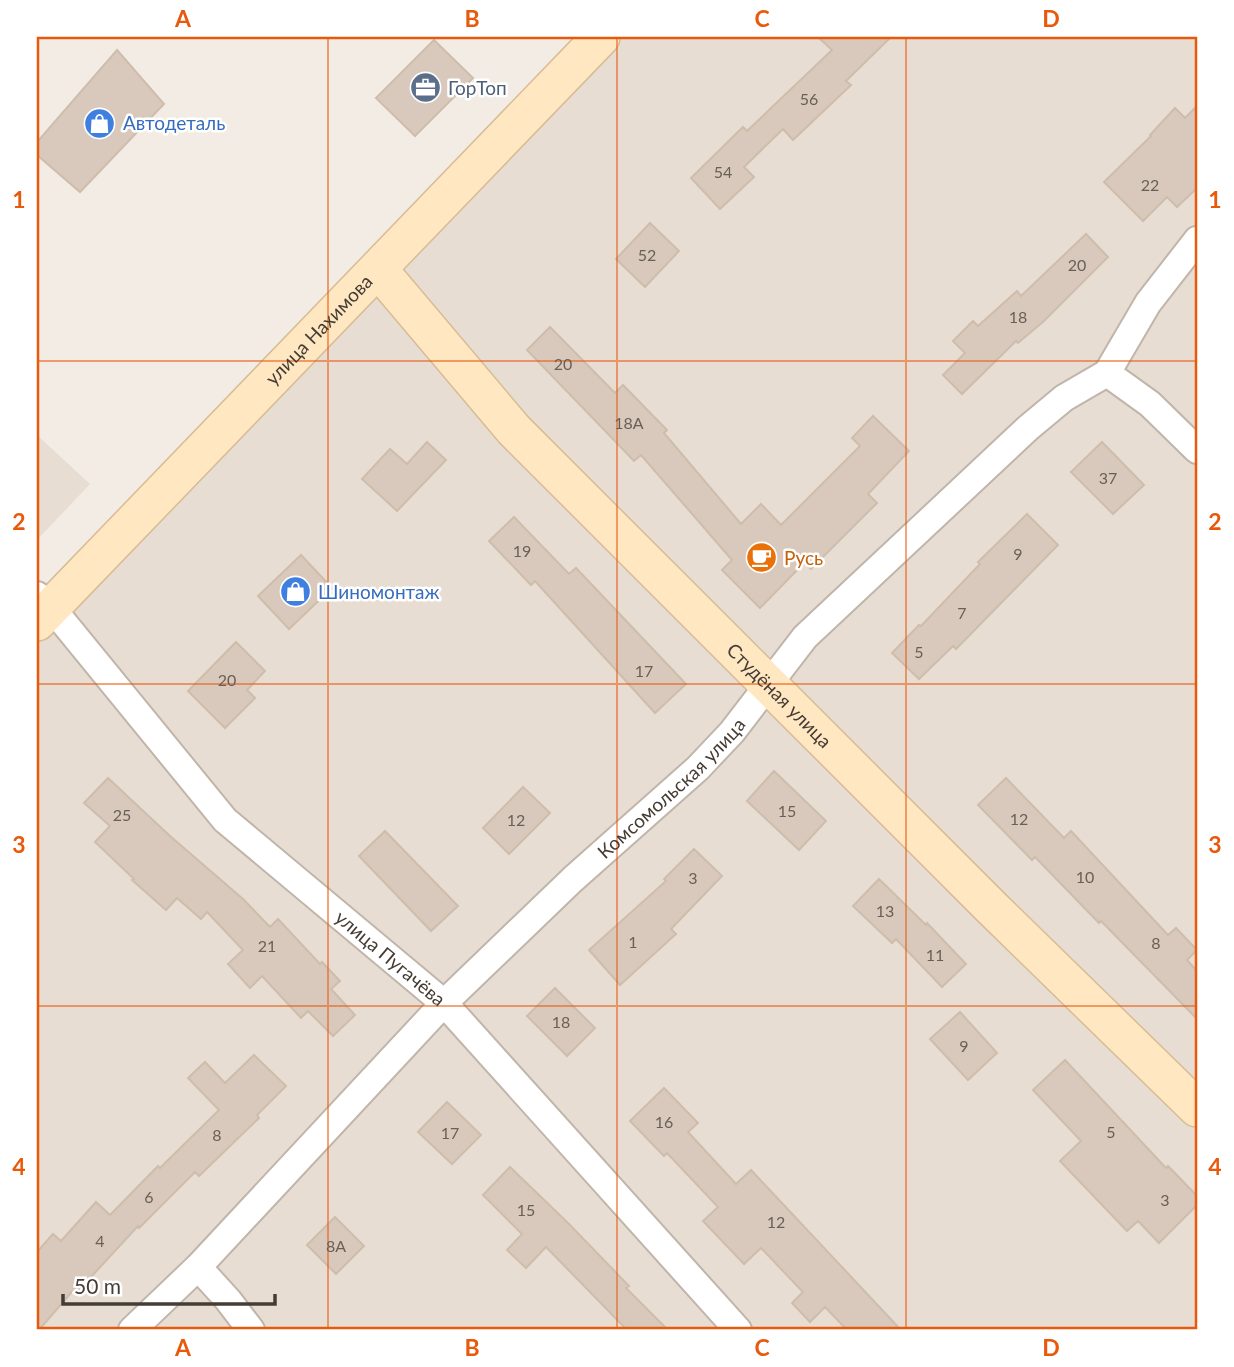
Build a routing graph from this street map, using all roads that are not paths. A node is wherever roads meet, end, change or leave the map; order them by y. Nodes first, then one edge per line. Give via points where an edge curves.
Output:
1 (601, 37) edge
2 (1197, 240) edge
3 (378, 269) junction
4 (1107, 373) junction
5 (1197, 450) edge
6 (41, 608) edge
7 (768, 685) junction
8 (444, 1003) junction
9 (1197, 1108) edge
10 (198, 1267) junction
11 (132, 1330) edge
12 (251, 1330) edge
13 (738, 1330) edge

1 - 3 street, улица Нахимова
2 - 4 street, Комсомольская улица via 1148,303
3 - 6 street, улица Нахимова
3 - 7 street, Студёная улица via 514,430
4 - 5 street via 1150,404
4 - 7 street, Комсомольская улица via 1064,398 1028,429 805,637
6 - 8 street, улица Пугачёва via 225,820
7 - 8 street, Комсомольская улица via 698,768
7 - 9 street, Студёная улица
8 - 10 street, Комсомольская улица
8 - 13 street, улица Пугачёва
10 - 11 street, Комсомольская улица
10 - 12 street

